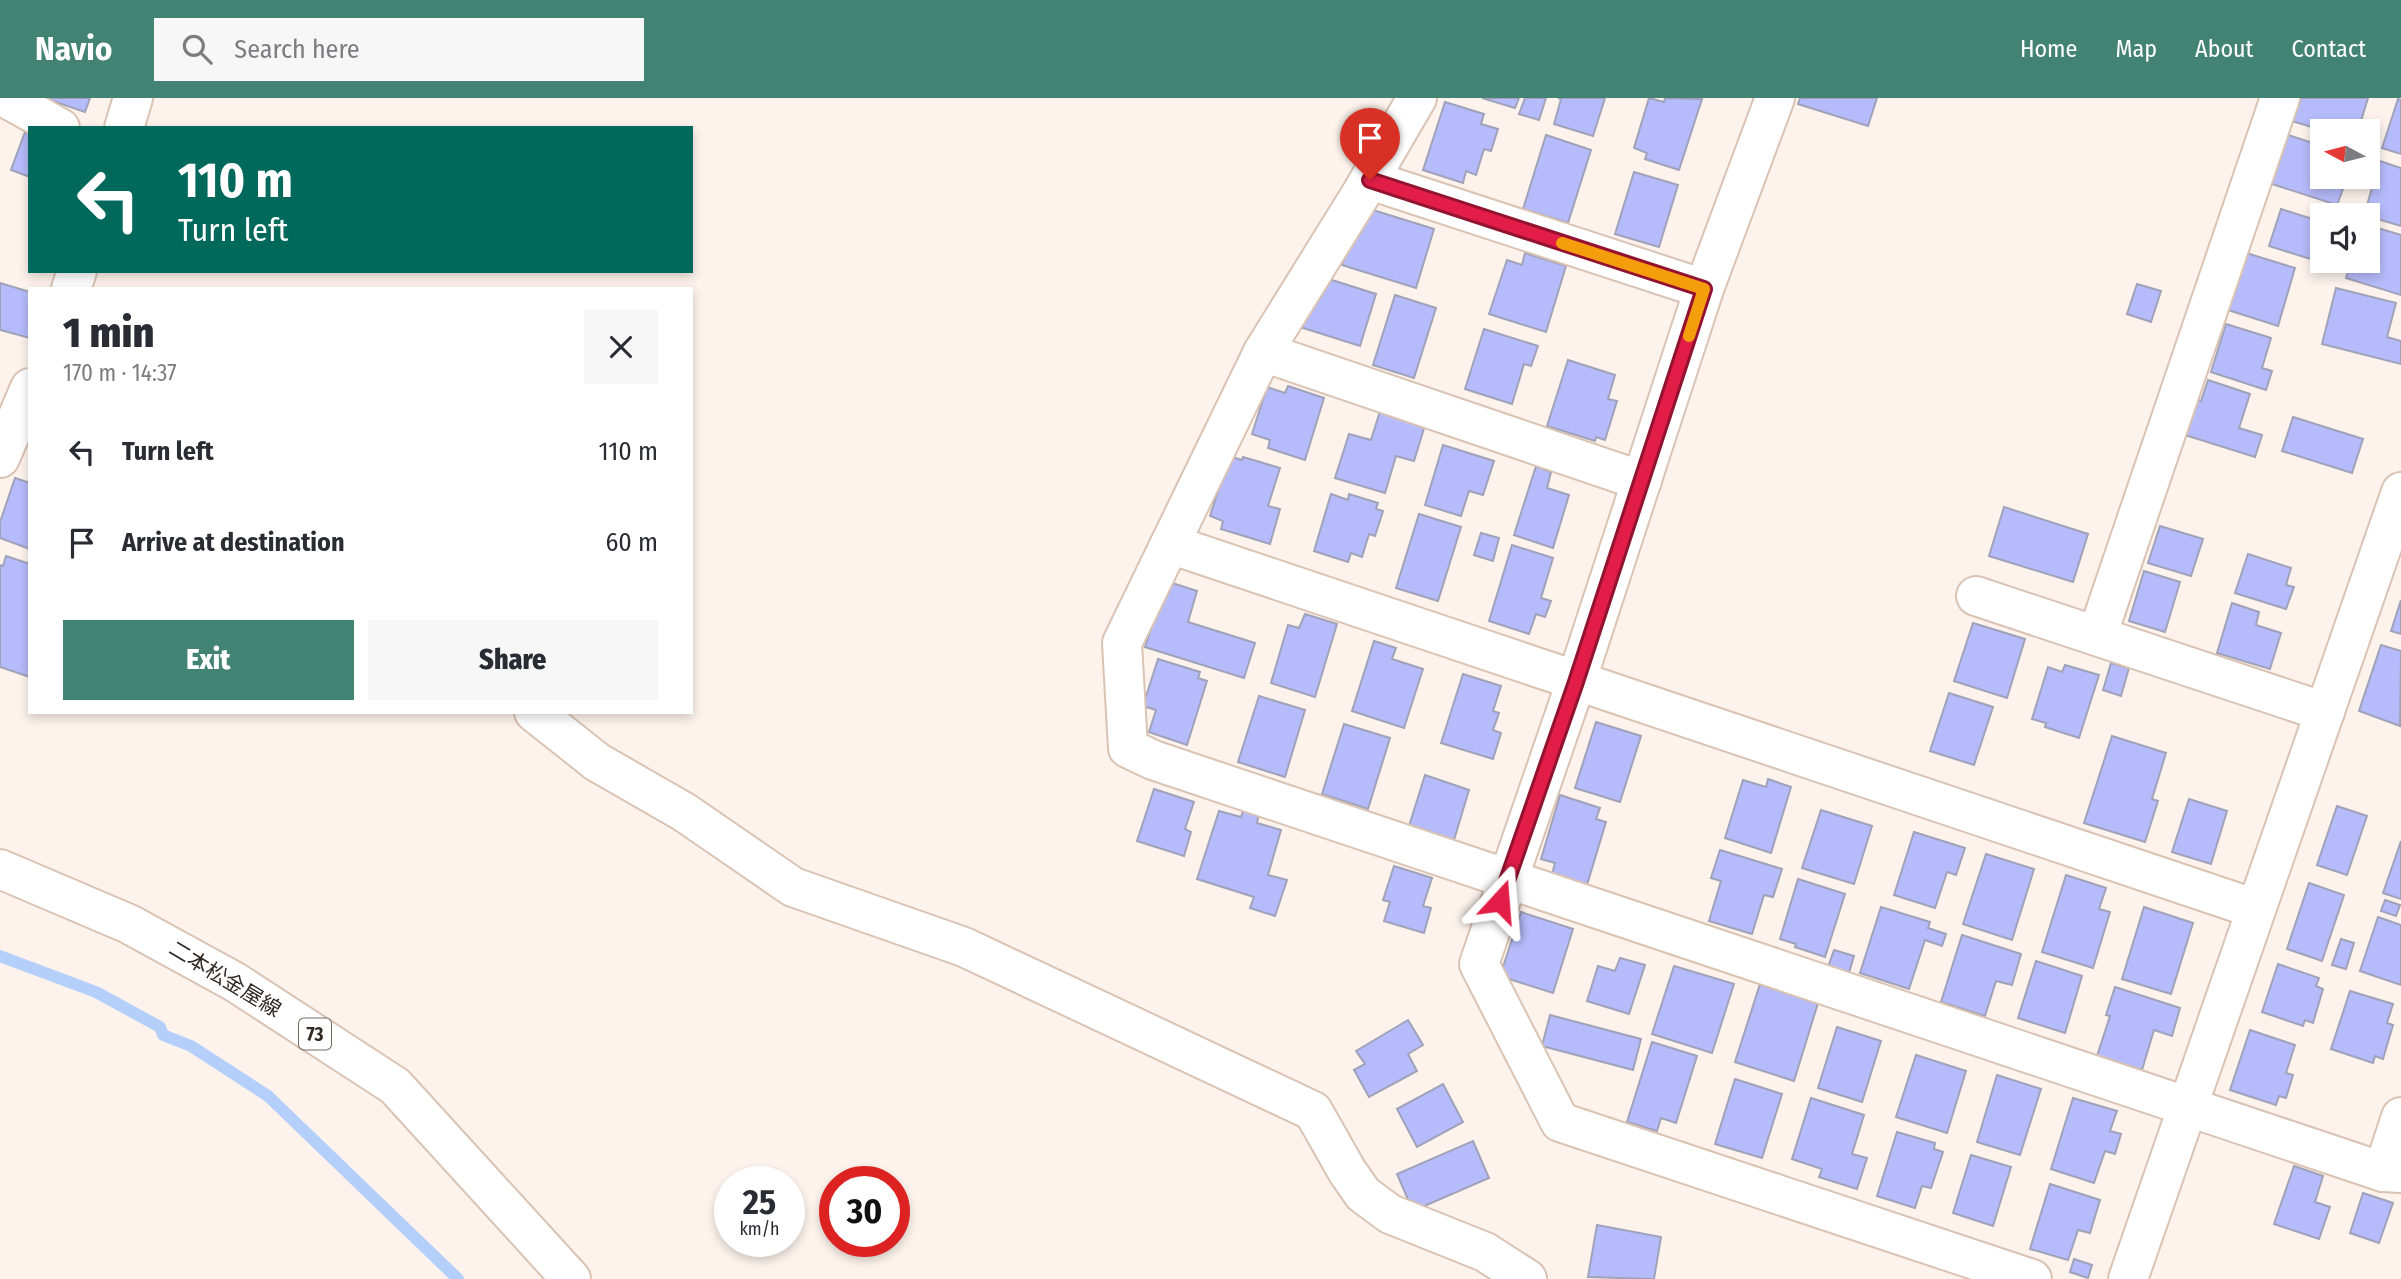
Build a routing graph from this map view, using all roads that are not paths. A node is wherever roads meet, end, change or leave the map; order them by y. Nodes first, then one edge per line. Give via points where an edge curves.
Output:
1 (6, 98) edge
2 (133, 98) edge
3 (1418, 98) edge
4 (1775, 98) edge
5 (2280, 98) edge
6 (56, 126) edge
7 (125, 126) edge
8 (1370, 180) junction
9 (1704, 289) junction
10 (1263, 352) junction
11 (28, 395) edge
12 (10, 459) edge
13 (1642, 481) junction
14 (2401, 492) edge
15 (1170, 544) junction
16 (1976, 596) dead end
17 (2097, 636) junction
18 (1576, 682) junction
19 (2325, 712) junction
20 (537, 714) edge
21 (0, 869) edge
22 (1508, 881) junction
23 (2256, 909) junction
24 (2188, 1105) junction
25 (2401, 1117) edge
26 (2392, 1173) edge
27 (571, 1279) edge
28 (1528, 1279) edge
29 (2032, 1279) edge
30 (2128, 1279) edge

1 - 6 street
2 - 7 street
3 - 8 street
4 - 9 street
5 - 17 street
8 - 9 street
8 - 10 street
9 - 13 street
10 - 13 street
10 - 15 street
11 - 12 street
13 - 18 street
14 - 19 street
15 - 18 street
15 - 22 street via 1122,643 1128,748
16 - 17 street
17 - 19 street
18 - 22 street
18 - 23 street
19 - 23 street
20 - 28 street via 597,762 684,812 793,887 964,947 1313,1111 1363,1194 1390,1214 1485,1252
21 - 27 street, 二本松金屋線 / 73 via 129,924 235,982 395,1086
22 - 24 street
22 - 29 street via 1479,964 1560,1122
23 - 24 street
24 - 26 street
24 - 30 street
25 - 26 street

